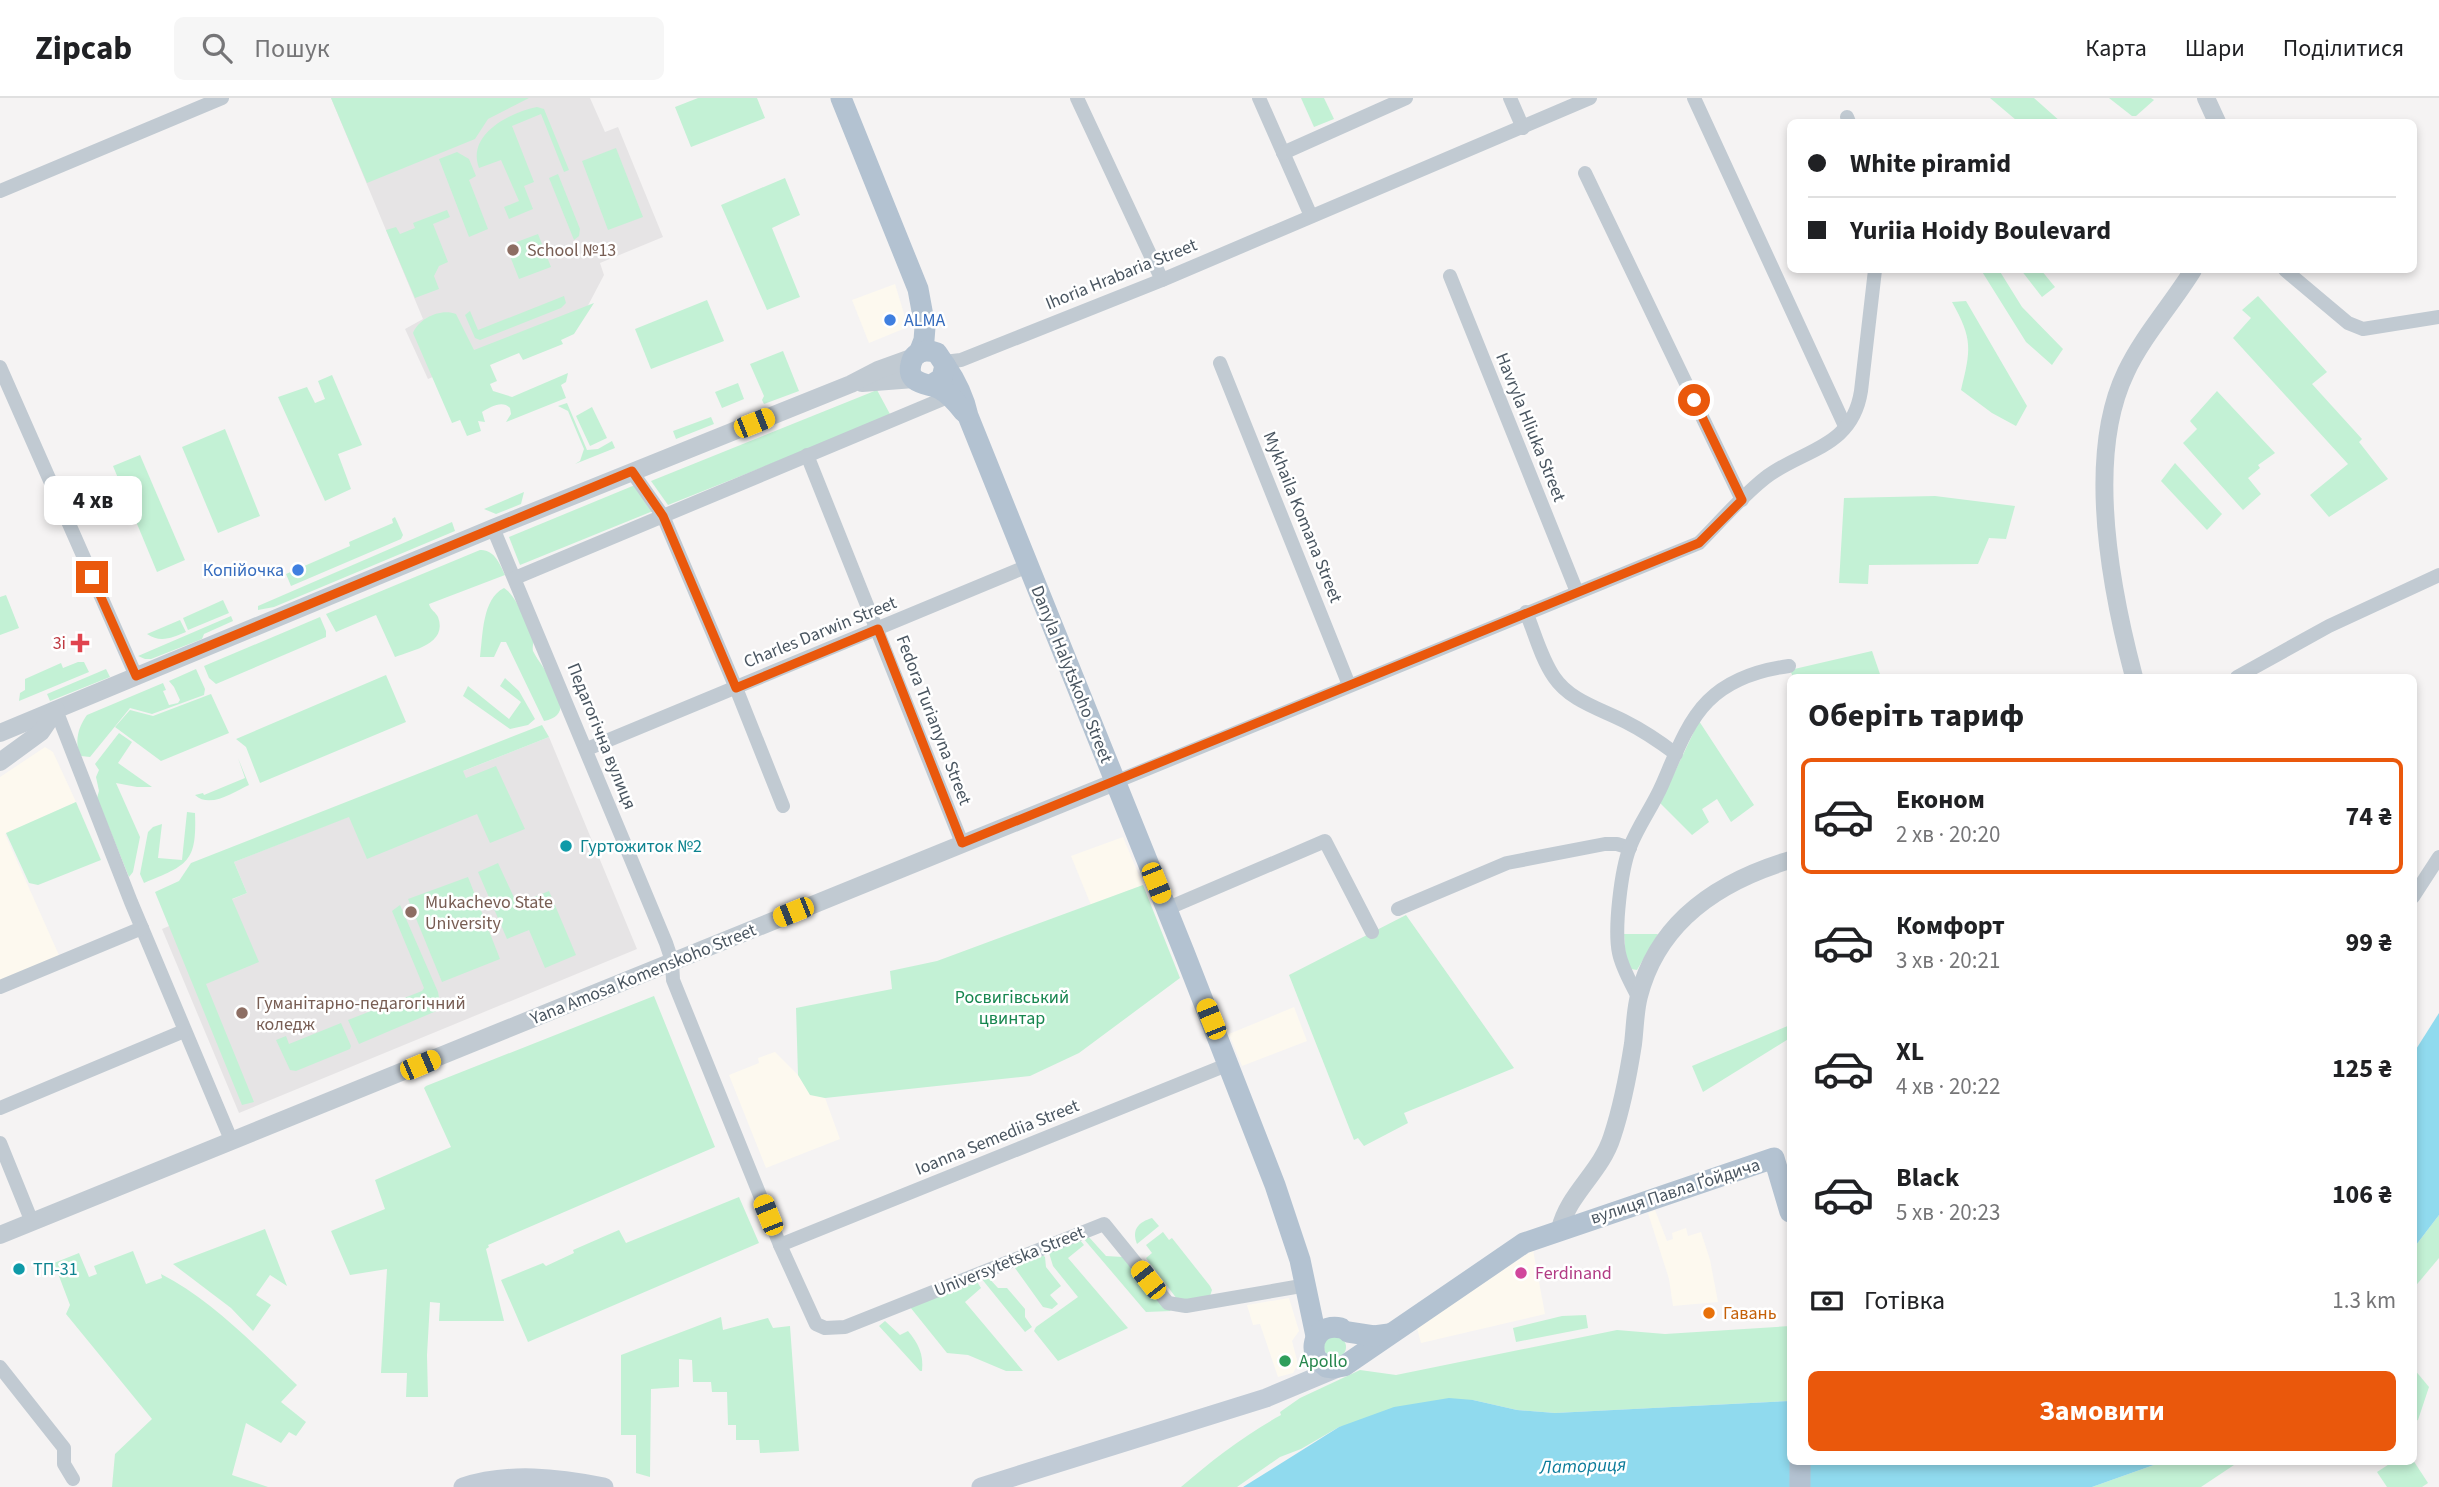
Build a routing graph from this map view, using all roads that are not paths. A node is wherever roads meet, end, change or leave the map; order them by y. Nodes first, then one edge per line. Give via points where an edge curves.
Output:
1 (841, 98) edge
2 (1077, 98) edge
3 (1259, 98) edge
4 (1406, 98) edge
5 (1510, 98) edge
6 (1590, 98) edge
7 (1694, 98) edge
8 (2206, 98) edge
9 (214, 99) edge
10 (2216, 119) edge
11 (1523, 128) junction
12 (1283, 153) junction
13 (1585, 173) dead end
14 (0, 191) edge
15 (1311, 216) junction
16 (1875, 273) edge
17 (2191, 273) edge
18 (2289, 273) edge
19 (1450, 276) dead end
20 (1162, 280) junction
21 (918, 289) junction
22 (2439, 317) edge
23 (916, 355) junction
24 (943, 361) junction
25 (1220, 363) dead end
26 (0, 367) edge
27 (922, 382) junction
28 (851, 384) junction
29 (950, 396) junction
30 (968, 416) junction
31 (1845, 426) junction
32 (807, 455) junction
33 (632, 471) junction
34 (1742, 500) junction
35 (663, 516) junction
36 (493, 528) junction
37 (1028, 566) junction
38 (2439, 575) edge
39 (515, 578) junction
40 (1577, 592) junction
41 (1527, 612) junction
42 (878, 629) junction
43 (1789, 666) dead end
44 (2133, 674) edge
45 (2242, 674) edge
46 (136, 676) junction
47 (1349, 685) junction
48 (736, 688) junction
49 (56, 710) junction
50 (0, 733) edge
51 (587, 749) junction
52 (1676, 754) junction
53 (0, 762) edge
54 (1115, 782) junction
55 (783, 806) dead end
56 (962, 843) junction
57 (1630, 848) junction
58 (2439, 857) edge
59 (1787, 861) edge
60 (2417, 891) edge
61 (1166, 909) junction
62 (1398, 909) dead end
63 (142, 928) junction
64 (1372, 932) dead end
65 (672, 961) junction
66 (0, 988) edge
67 (1638, 997) junction
68 (184, 1031) junction
69 (1229, 1064) junction
70 (0, 1108) edge
71 (232, 1142) junction
72 (0, 1143) edge
73 (1787, 1193) edge
74 (32, 1222) junction
75 (1560, 1229) junction
76 (0, 1235) edge
77 (778, 1240) junction
78 (1307, 1285) junction
79 (1344, 1330) junction
80 (1389, 1334) junction
81 (1315, 1344) junction
82 (1344, 1365) junction
83 (0, 1367) edge
84 (1306, 1383) junction
85 (1800, 1465) edge
86 (74, 1479) dead end
87 (463, 1487) edge
88 (604, 1487) edge
89 (981, 1487) edge
90 (1800, 1487) edge

1 - 21 main road, Danyla Halytskoho Street
2 - 20 street
3 - 12 street
4 - 12 street
5 - 11 street
6 - 11 street, Ihoria Hrabaria Street
7 - 31 street
8 - 10 street
9 - 14 street
11 - 15 street, Ihoria Hrabaria Street
12 - 15 street
13 - 34 street
15 - 20 street, Ihoria Hrabaria Street
16 - 31 street, Yana Amosa Komenskoho Street via 1859,404
17 - 44 street via 2126,372 2107,432 2109,552
18 - 22 street via 2348,323 2363,329
19 - 40 street, Havryla Hliuka Street
20 - 24 street, Ihoria Hrabaria Street via 961,360
21 - 23 main road, Danyla Halytskoho Street via 925,327
21 - 24 main road, Danyla Halytskoho Street via 933,316
23 - 24 main road via 931,351
23 - 27 main road via 910,365
23 - 28 street
24 - 27 main road via 942,378
24 - 30 main road, Danyla Halytskoho Street via 957,383
25 - 47 street, Mykhaila Komana Street
26 - 46 street
27 - 28 street
27 - 29 main road, Danyla Halytskoho Street
28 - 33 street
29 - 30 main road, Danyla Halytskoho Street
29 - 32 street
30 - 37 main road, Danyla Halytskoho Street
31 - 34 street, Yana Amosa Komenskoho Street via 1818,450 1769,475
32 - 35 street
32 - 42 street, Fedora Turianyna Street
33 - 35 street
33 - 36 street
34 - 40 street, Yana Amosa Komenskoho Street via 1699,543
35 - 39 street
35 - 48 street
36 - 39 street, Педагогічна вулиця
36 - 46 street
37 - 42 street, Charles Darwin Street
37 - 54 main road, Danyla Halytskoho Street
38 - 45 street via 2329,626
39 - 51 street, Педагогічна вулиця
40 - 41 street, Yana Amosa Komenskoho Street
41 - 47 street, Yana Amosa Komenskoho Street
41 - 52 street via 1547,664 1567,691
42 - 48 street, Charles Darwin Street
42 - 56 street, Fedora Turianyna Street
43 - 52 street via 1745,676 1708,701
46 - 49 street
47 - 54 street, Yana Amosa Komenskoho Street
48 - 51 street, Charles Darwin Street
48 - 55 street
49 - 50 street
49 - 53 street via 41,732
49 - 63 street
51 - 65 street, Педагогічна вулиця
52 - 57 street
54 - 56 street, Yana Amosa Komenskoho Street
54 - 61 main road, Danyla Halytskoho Street
56 - 65 street, Yana Amosa Komenskoho Street
57 - 62 street via 1605,844 1507,863
57 - 67 street via 1618,939
58 - 60 street
59 - 67 street via 1737,881 1676,923 1650,965
61 - 64 street via 1325,841
61 - 69 main road, Danyla Halytskoho Street
63 - 66 street
63 - 68 street
65 - 71 street, Yana Amosa Komenskoho Street
65 - 77 street, Педагогічна вулиця via 673,979
67 - 75 street via 1627,1083 1611,1141 1566,1209
68 - 70 street
68 - 71 street
69 - 77 street, Ioanna Semediia Street
69 - 78 main road, Danyla Halytskoho Street
71 - 74 street, Yana Amosa Komenskoho Street
72 - 74 street
73 - 75 main road, вулиця Павла Ґойдича via 1781,1156
74 - 76 street, Yana Amosa Komenskoho Street
75 - 80 main road via 1524,1243
77 - 78 street, Universytetska Street via 810,1314 825,1328 845,1327 1104,1224 1168,1303 1186,1306
78 - 79 main road, Danyla Halytskoho Street via 1326,1318
78 - 81 main road, Danyla Halytskoho Street
79 - 80 main road
79 - 81 main road via 1327,1328
79 - 82 main road via 1355,1351
80 - 82 main road
81 - 82 main road via 1321,1363 1333,1368
81 - 84 main road
82 - 84 main road
83 - 86 street via 64,1448 64,1464
84 - 89 main road
85 - 90 main road
87 - 88 main road via 521,1478

